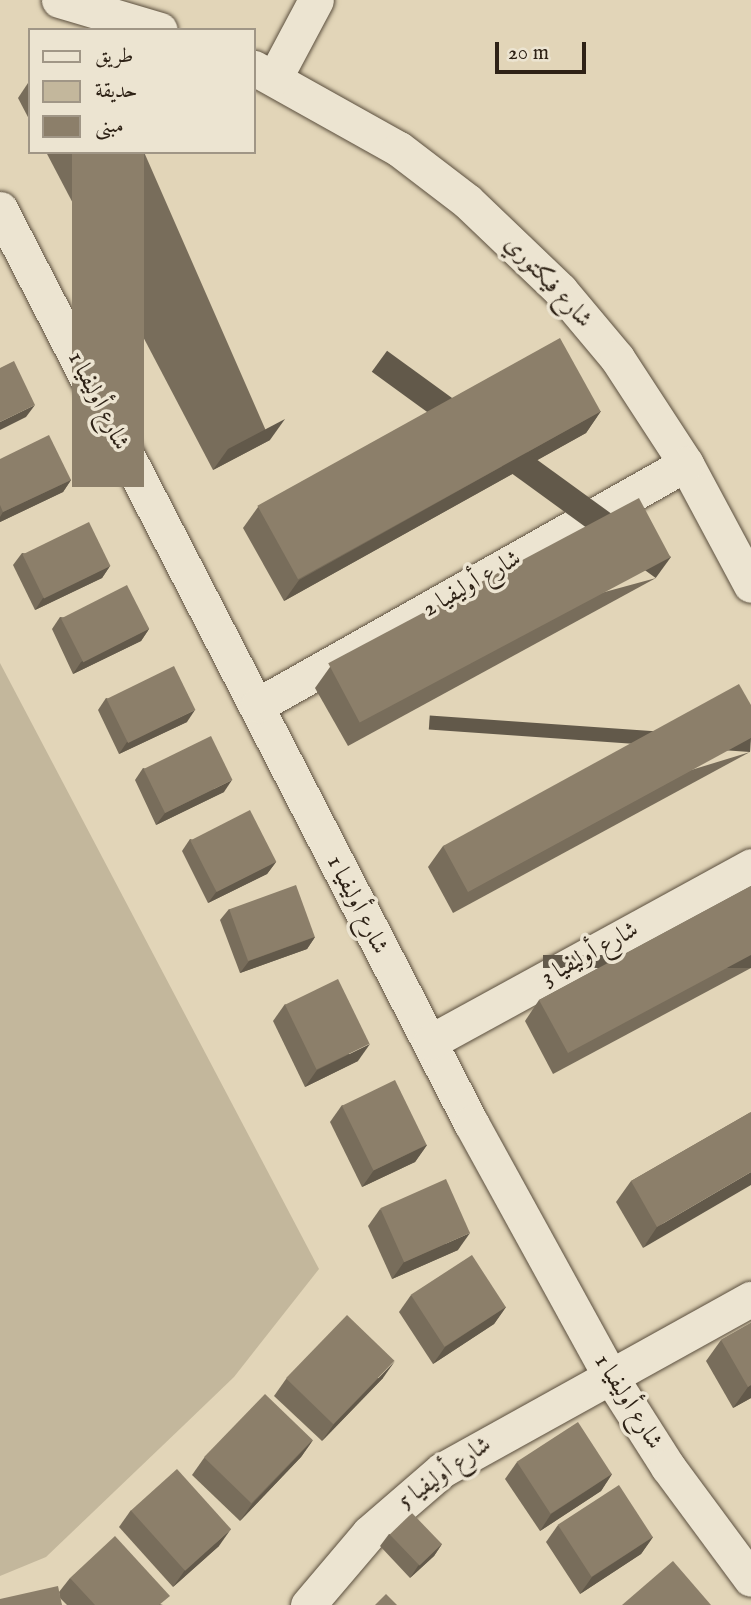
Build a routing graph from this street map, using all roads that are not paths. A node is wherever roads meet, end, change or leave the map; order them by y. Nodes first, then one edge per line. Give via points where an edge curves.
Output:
1 (59, 0) edge
2 (296, 0) edge
3 (316, 0) edge
4 (153, 28) edge
5 (262, 71) edge
6 (0, 209) edge
7 (687, 464) junction
8 (751, 585) edge
9 (258, 705) junction
10 (751, 866) edge
11 (430, 1042) junction
12 (751, 1298) edge
13 (610, 1376) junction
14 (751, 1579) edge
15 (308, 1605) edge

1 - 4 street
2 - 5 street
3 - 5 street
5 - 7 street, شارع فيكتوري via 399,149 516,244 617,358
6 - 9 street, شارع أوليفيا 1
7 - 8 street, شارع فيكتوري
7 - 9 street, شارع أوليفيا 2
9 - 11 street, شارع أوليفيا 1 via 347,888
10 - 11 street, شارع أوليفيا 3
11 - 13 street, شارع أوليفيا 1
12 - 13 street, شارع أوليفيا 5
13 - 14 street, شارع أوليفيا 1 via 668,1467
13 - 15 street, شارع أوليفيا 5 via 492,1439 417,1489 361,1542

